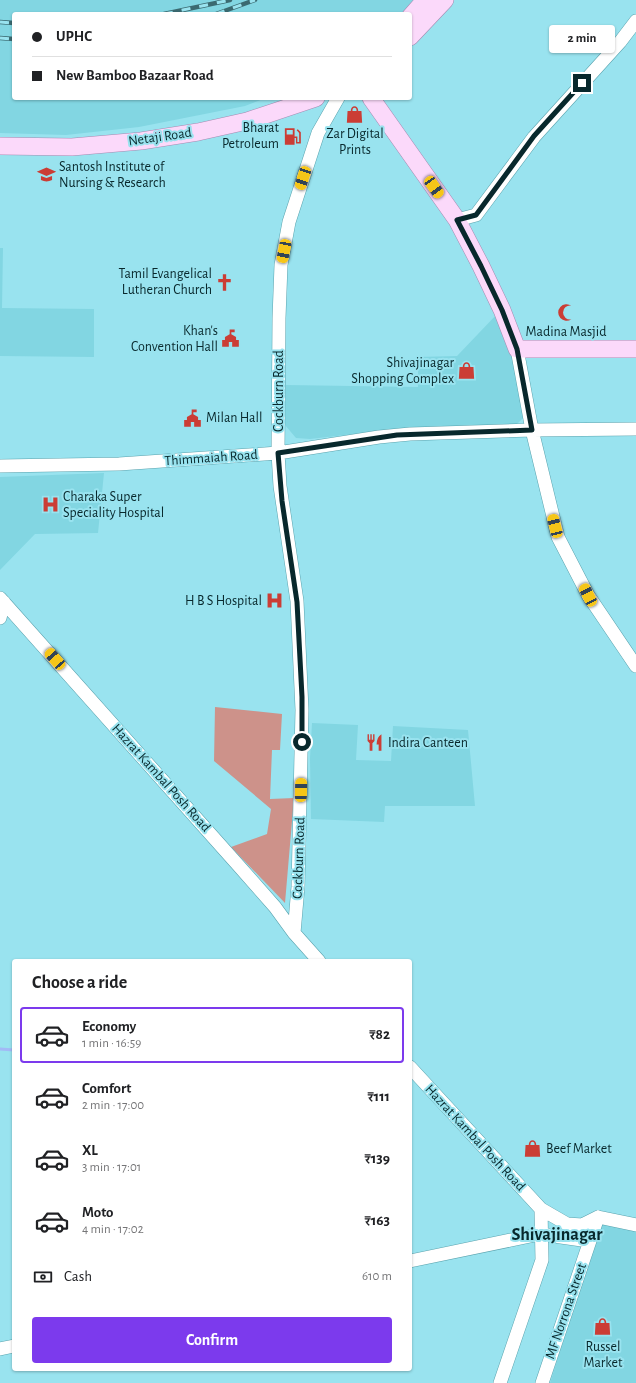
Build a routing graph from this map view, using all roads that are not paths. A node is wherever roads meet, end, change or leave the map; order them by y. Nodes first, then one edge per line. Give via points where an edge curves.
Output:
1 (425, 0) edge
2 (445, 0) edge
3 (412, 15) edge
4 (636, 21) edge
5 (412, 35) edge
6 (310, 100) edge
7 (337, 100) edge
8 (372, 100) edge
9 (0, 146) edge
10 (457, 220) junction
11 (517, 349) junction
12 (636, 349) edge
13 (636, 429) edge
14 (532, 430) junction
15 (278, 453) junction
16 (0, 466) edge
17 (2, 600) edge
18 (0, 618) edge
19 (636, 666) edge
20 (298, 887) junction
21 (275, 907) junction
22 (294, 933) junction
23 (317, 959) edge
24 (412, 1069) edge
25 (541, 1210) junction
26 (598, 1217) junction
27 (636, 1225) edge
28 (540, 1234) junction
29 (589, 1241) junction
30 (412, 1261) edge
31 (12, 1346) edge
32 (0, 1349) edge
33 (500, 1383) edge
34 (542, 1383) edge

1 - 3 main road
2 - 5 main road
4 - 10 street via 534,136 476,215
6 - 9 main road, Netaji Road via 247,121 198,132 72,147
7 - 15 street, Cockburn Road via 318,133 288,222 281,265
8 - 10 main road
10 - 11 main road via 496,298
11 - 12 main road
11 - 14 street
13 - 14 street, Thimmaiah Road
14 - 15 street, Thimmaiah Road via 397,435
14 - 19 street via 558,537 588,595
15 - 16 street, Thimmaiah Road via 119,464
15 - 20 street, Cockburn Road via 300,644 302,710
17 - 18 street
17 - 21 street, Hazrat Kambal Posh Road
20 - 21 street via 290,902 283,907
20 - 22 street, Cockburn Road
21 - 22 street, Hazrat Kambal Posh Road
22 - 23 street, Hazrat Kambal Posh Road
24 - 25 street, Hazrat Kambal Posh Road
25 - 26 street, Hazrat Kambal Posh Road via 567,1224 582,1225
25 - 28 street
26 - 27 street
26 - 29 street, MF Norrona Street
28 - 29 street
28 - 30 street
28 - 33 street via 542,1260
29 - 34 street, MF Norrona Street
31 - 32 street

